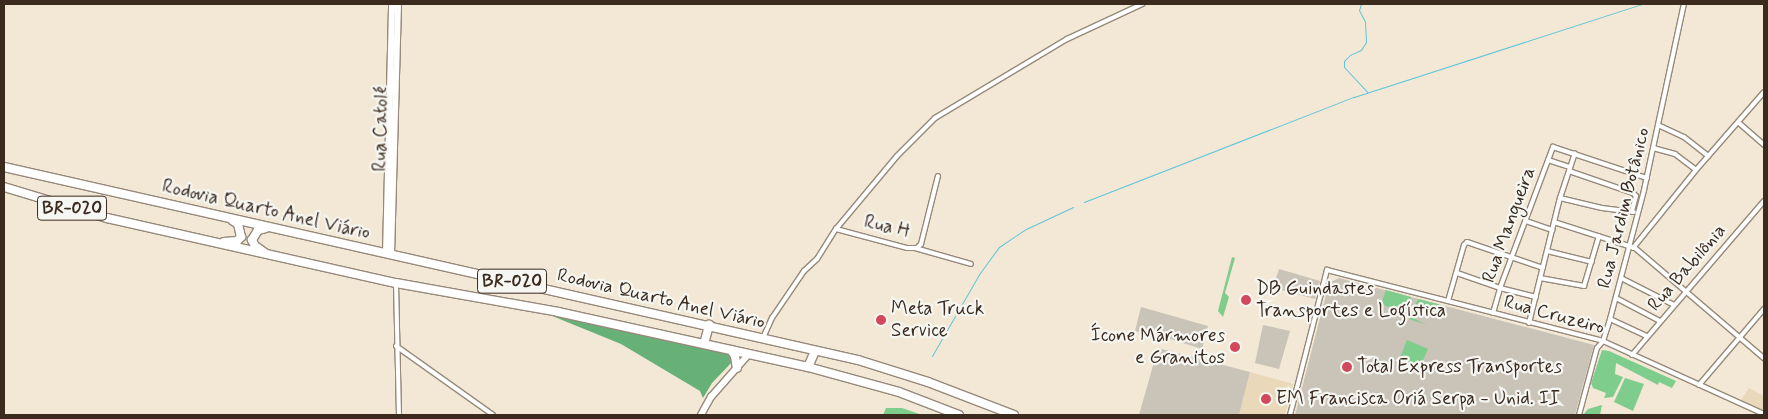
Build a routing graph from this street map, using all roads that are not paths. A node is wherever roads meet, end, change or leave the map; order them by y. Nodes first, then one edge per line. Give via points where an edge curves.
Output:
1 (392, 4) edge
2 (398, 4) edge
3 (1142, 4) edge
4 (1684, 4) edge
5 (1764, 92) edge
6 (1739, 123) junction
7 (1658, 125) junction
8 (1764, 145) edge
9 (1653, 148) junction
10 (1575, 153) junction
11 (1708, 156) junction
12 (1548, 160) junction
13 (4, 167) edge
14 (1570, 169) junction
15 (1696, 170) junction
16 (938, 176) dead end
17 (1647, 178) junction
18 (4, 187) edge
19 (1560, 198) junction
20 (1764, 201) edge
21 (1632, 211) junction
22 (1637, 214) junction
23 (229, 218) junction
24 (1526, 221) junction
25 (1554, 222) junction
26 (268, 227) junction
27 (836, 229) junction
28 (1552, 230) junction
29 (1600, 236) junction
30 (202, 240) junction
31 (1631, 247) junction
32 (915, 248) junction
33 (1547, 251) junction
34 (269, 255) junction
35 (389, 255) junction
36 (1513, 256) junction
37 (1592, 262) junction
38 (971, 264) dead end
39 (1543, 268) junction
40 (1457, 273) junction
41 (1540, 278) junction
42 (1621, 278) junction
43 (396, 284) junction
44 (1500, 288) junction
45 (1685, 292) junction
46 (1536, 297) junction
47 (1616, 298) junction
48 (1448, 301) junction
49 (1674, 305) junction
50 (1764, 310) edge
51 (1493, 313) junction
52 (1610, 319) junction
53 (1660, 321) junction
54 (1529, 323) junction
55 (709, 325) junction
56 (1646, 336) junction
57 (1739, 337) junction
58 (762, 339) junction
59 (1603, 341) junction
60 (704, 344) junction
61 (396, 346) junction
62 (731, 350) junction
63 (815, 350) junction
64 (749, 354) junction
65 (1632, 354) junction
66 (1764, 358) edge
67 (737, 368) junction
68 (808, 368) junction
69 (1699, 385) junction
70 (1764, 414) edge
71 (399, 415) edge
72 (493, 415) edge
73 (701, 415) edge
74 (959, 415) edge
75 (1014, 415) edge
76 (1290, 415) edge
77 (1579, 415) edge

1 - 35 street, Rua Catolé
2 - 35 street, Rua Catolé
3 - 27 street via 1067,38 935,118 897,156
4 - 7 street, Rua Jardim Botânico
5 - 6 street
6 - 8 street
6 - 11 street
7 - 9 street, Rua Jardim Botânico
7 - 11 street via 1684,137
9 - 15 street via 1675,154
9 - 17 street, Rua Jardim Botânico
10 - 12 street, Rua Mangueira via 1553,147
10 - 14 street
10 - 17 street
11 - 15 street
12 - 14 street
12 - 24 street, Rua Mangueira
13 - 23 highway, Rodovia Quarto Anel Viário / BR-020
14 - 19 street
14 - 21 street via 1633,193 1636,196
15 - 31 street
16 - 32 street, Rua H via 921,244
17 - 22 street, Rua Jardim Botânico
18 - 30 highway, Rodovia Quarto Anel Viário / BR-020 via 107,218
19 - 21 street
19 - 25 street
20 - 45 street, Rua Babilônia
21 - 22 street
22 - 31 street, Rua Jardim Botânico
23 - 26 highway, Rodovia Quarto Anel Viário / BR-020
23 - 30 highway via 239,227 241,237 238,240
24 - 28 street
24 - 36 street, Rua Mangueira
25 - 28 street
25 - 29 street
26 - 34 highway via 258,230 252,240
26 - 35 highway, Rodovia Quarto Anel Viário / BR-020
27 - 32 street, Rua H
27 - 58 street via 772,318
28 - 33 street
29 - 31 street
29 - 37 street
30 - 34 highway, Rodovia Quarto Anel Viário / BR-020
31 - 42 street, Rua Jardim Botânico
31 - 45 street
32 - 38 street
33 - 37 street
33 - 39 street
34 - 43 highway, Rodovia Quarto Anel Viário / BR-020
35 - 55 highway, Rodovia Quarto Anel Viário / BR-020
36 - 39 street
36 - 40 street via 1470,243 1464,245
36 - 44 street, Rua Mangueira
37 - 41 street via 1582,287
39 - 41 street
40 - 44 street
40 - 48 street
41 - 46 street
42 - 47 street, Rua Jardim Botânico
42 - 49 street
43 - 60 highway, Rodovia Quarto Anel Viário / BR-020 via 558,312
43 - 61 street
44 - 46 street
44 - 51 street, Rua Mangueira
45 - 49 street, Rua Babilônia
45 - 57 street
46 - 54 street
47 - 52 street, Rua Jardim Botânico
47 - 53 street
48 - 51 street, Rua Cruzeiro
48 - 76 street, Rua Cruzeiro via 1327,270
49 - 53 street, Rua Babilônia
50 - 57 street
51 - 54 street, Rua Cruzeiro
52 - 56 street
52 - 59 street, Rua Jardim Botânico
53 - 56 street, Rua Babilônia
54 - 59 street, Rua Cruzeiro
55 - 58 highway, Rodovia Quarto Anel Viário / BR-020
55 - 60 highway
56 - 65 street, Rua Babilônia
57 - 66 street
57 - 69 street
58 - 63 highway, Rodovia Quarto Anel Viário / BR-020
59 - 65 street, Rua Cruzeiro
59 - 77 street, Rua Jardim Botânico via 1597,348
60 - 62 highway, Rodovia Quarto Anel Viário / BR-020
61 - 71 street
61 - 72 street
62 - 64 highway, Rodovia Quarto Anel Viário / BR-020
62 - 67 highway
63 - 68 highway
63 - 75 highway, Rodovia Quarto Anel Viário / BR-020 via 895,371
64 - 67 street
64 - 68 highway, Rodovia Quarto Anel Viário / BR-020
65 - 69 street, Rua Cruzeiro
67 - 73 street via 711,397
68 - 74 highway, Rodovia Quarto Anel Viário / BR-020 via 899,392
69 - 70 street, Rua Cruzeiro

